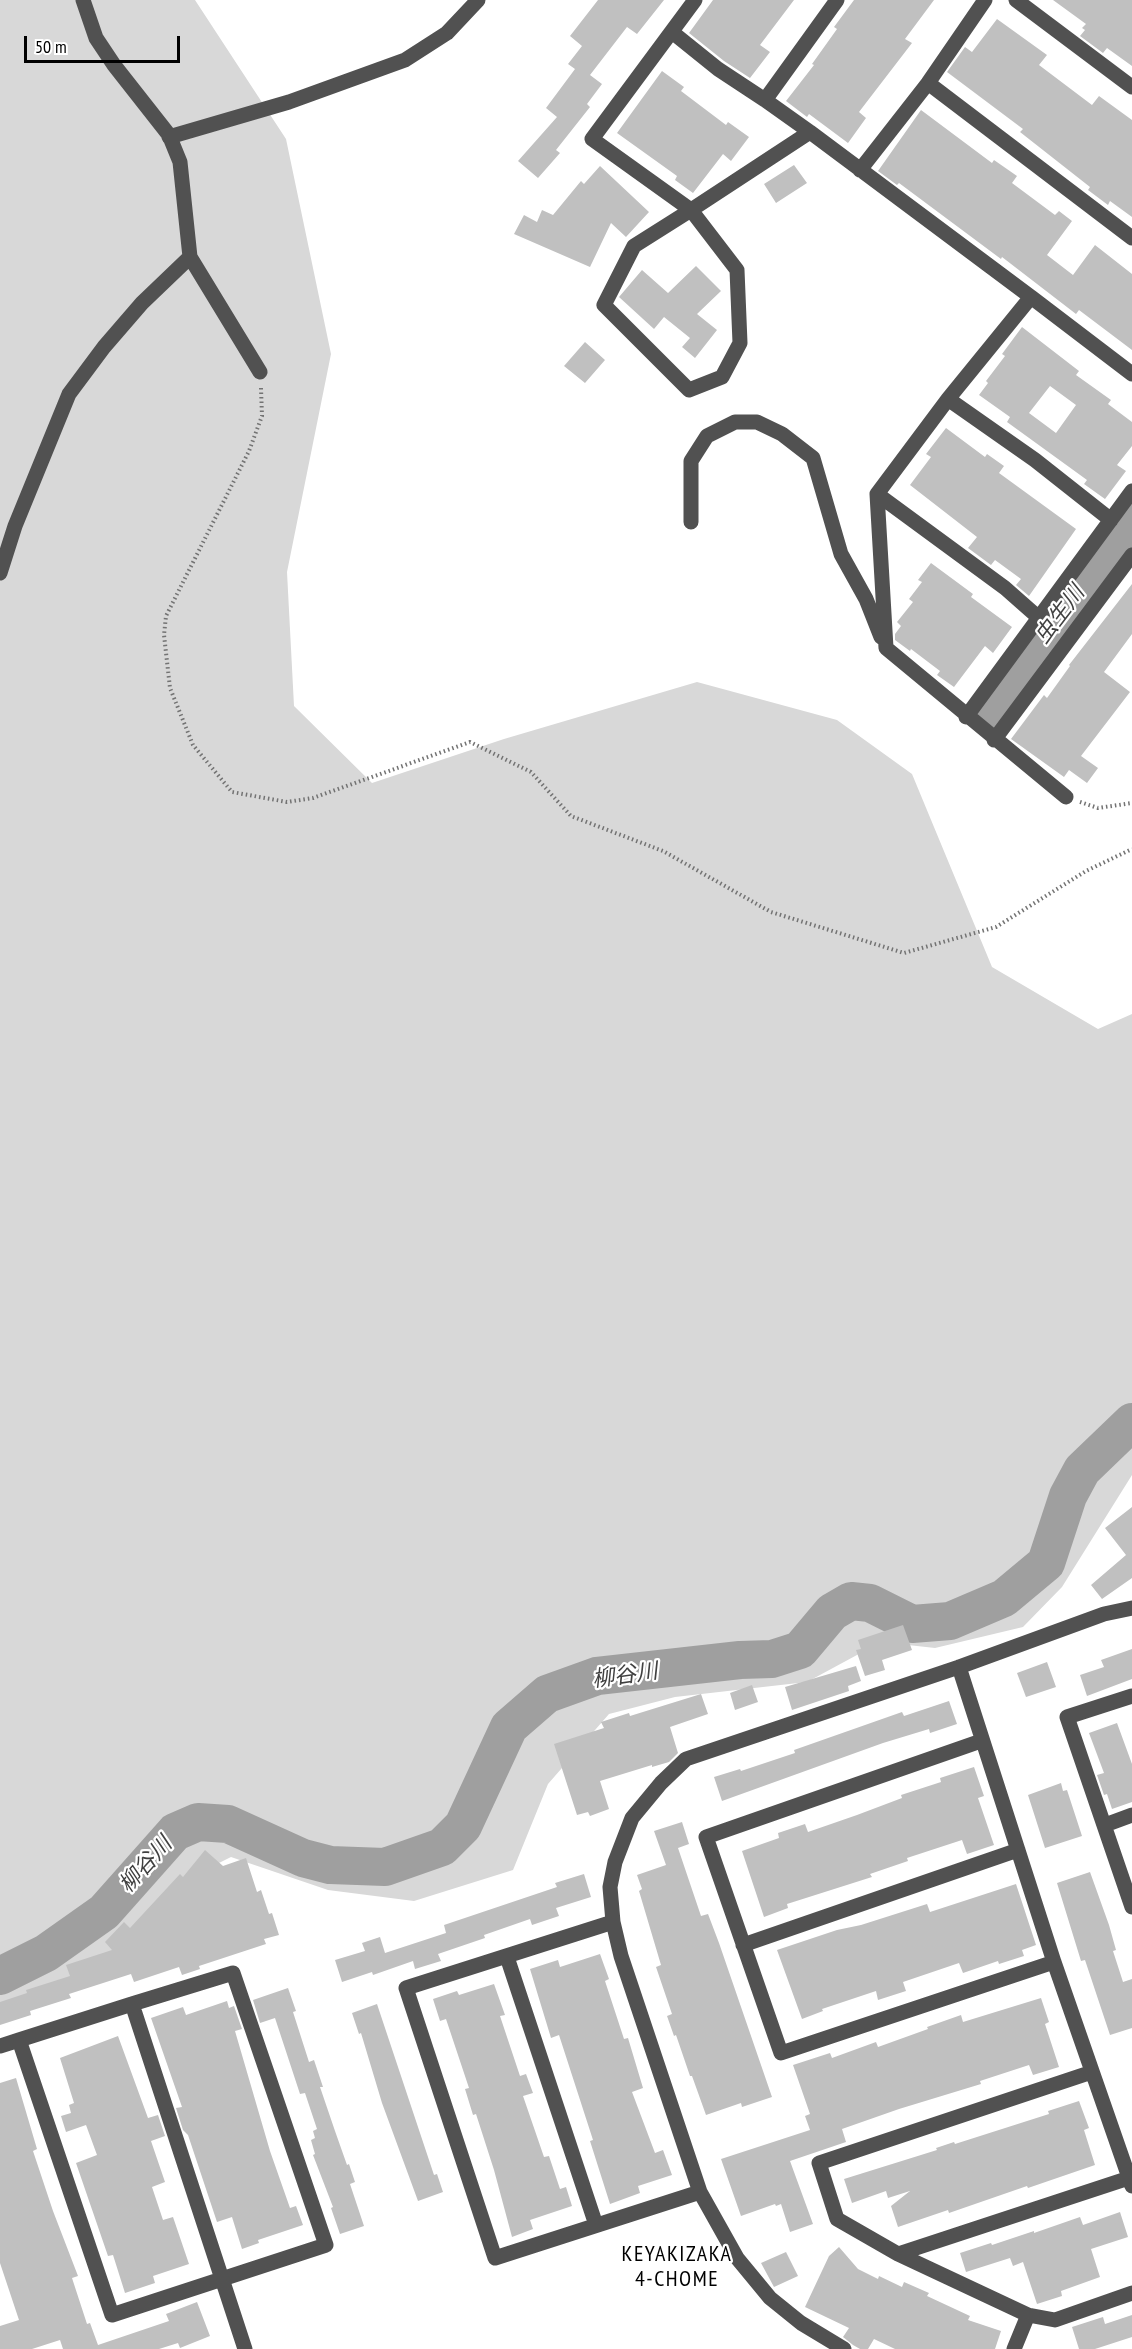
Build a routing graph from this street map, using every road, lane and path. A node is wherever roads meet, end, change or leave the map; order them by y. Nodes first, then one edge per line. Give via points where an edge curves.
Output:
1 (83, 0) edge
2 (478, 0) edge
3 (695, 0) edge
4 (837, 0) edge
5 (985, 0) edge
6 (1016, 0) edge
7 (672, 32) junction
8 (928, 83) junction
9 (1132, 87) edge
10 (765, 100) junction
11 (810, 132) junction
12 (169, 137) junction
13 (860, 170) junction
14 (691, 210) junction
15 (1132, 238) edge
16 (190, 257) junction
17 (1031, 297) junction
18 (261, 372) joint
19 (1132, 374) edge
20 (948, 399) junction
21 (1132, 491) edge
22 (877, 494) junction
23 (1111, 520) junction
24 (691, 522) dead end
25 (1132, 555) edge
26 (0, 573) edge
27 (1039, 618) junction
28 (886, 648) junction
29 (966, 717) junction
30 (994, 740) junction
31 (1066, 798) joint
32 (1132, 803) edge
33 (1132, 849) edge
34 (1132, 1608) edge
35 (959, 1667) junction
36 (1132, 1696) edge
37 (981, 1742) junction
38 (1132, 1815) edge
39 (1105, 1825) junction
40 (1018, 1850) junction
41 (1132, 1907) edge
42 (612, 1922) junction
43 (743, 1945) junction
44 (507, 1957) junction
45 (1054, 1962) junction
46 (132, 2004) junction
47 (20, 2040) junction
48 (0, 2046) edge
49 (1092, 2072) junction
50 (1131, 2182) edge
51 (700, 2192) junction
52 (596, 2225) junction
53 (898, 2254) junction
54 (222, 2279) junction
55 (1132, 2293) edge
56 (1028, 2315) junction
57 (245, 2349) edge
58 (844, 2349) edge
59 (1014, 2349) edge

1 - 12 street via 96,38
2 - 12 street via 447,33 405,60 289,102
3 - 7 street
4 - 10 street
5 - 8 street
6 - 9 street
7 - 10 street
7 - 14 street via 592,139
8 - 13 street
8 - 15 street
10 - 11 street
11 - 13 street
11 - 14 street
12 - 16 street via 180,162
13 - 17 street
14 - 14 street via 634,246 604,305 689,390 722,377 740,343 737,270
16 - 18 street
16 - 26 street via 142,303 69,394
17 - 19 street
17 - 20 street
18 - 33 path via 262,416 249,451 166,616 164,635 170,688 193,746 232,792 287,802 313,798 470,742 531,772 571,816 663,852 771,912 904,953 996,927 1086,871
20 - 22 street
20 - 23 street
21 - 23 street
22 - 27 street via 1005,588
22 - 28 street
23 - 27 street
24 - 28 street via 691,461 707,436 735,422 758,422 782,434 813,458 841,554 866,599
25 - 30 street
27 - 29 street
28 - 29 street
29 - 30 street
30 - 31 street
31 - 32 path via 1098,808
34 - 35 street via 1104,1614
35 - 37 street
35 - 42 street via 686,1759 632,1818 610,1887
36 - 39 street via 1067,1717
37 - 40 street
37 - 43 street via 706,1837
38 - 39 street
39 - 41 street
40 - 43 street
40 - 45 street
42 - 44 street
42 - 51 street
43 - 45 street via 781,2053
44 - 52 street
44 - 52 street via 406,1988 495,2258
45 - 49 street
46 - 47 street
46 - 54 street
46 - 54 street via 233,1973 326,2245
47 - 48 street
47 - 54 street via 112,2315
49 - 50 street
49 - 53 street via 819,2163 837,2219
50 - 53 street
51 - 52 street
51 - 58 street via 736,2258 770,2298
53 - 56 street
54 - 57 street
55 - 56 street via 1055,2320
56 - 59 street

